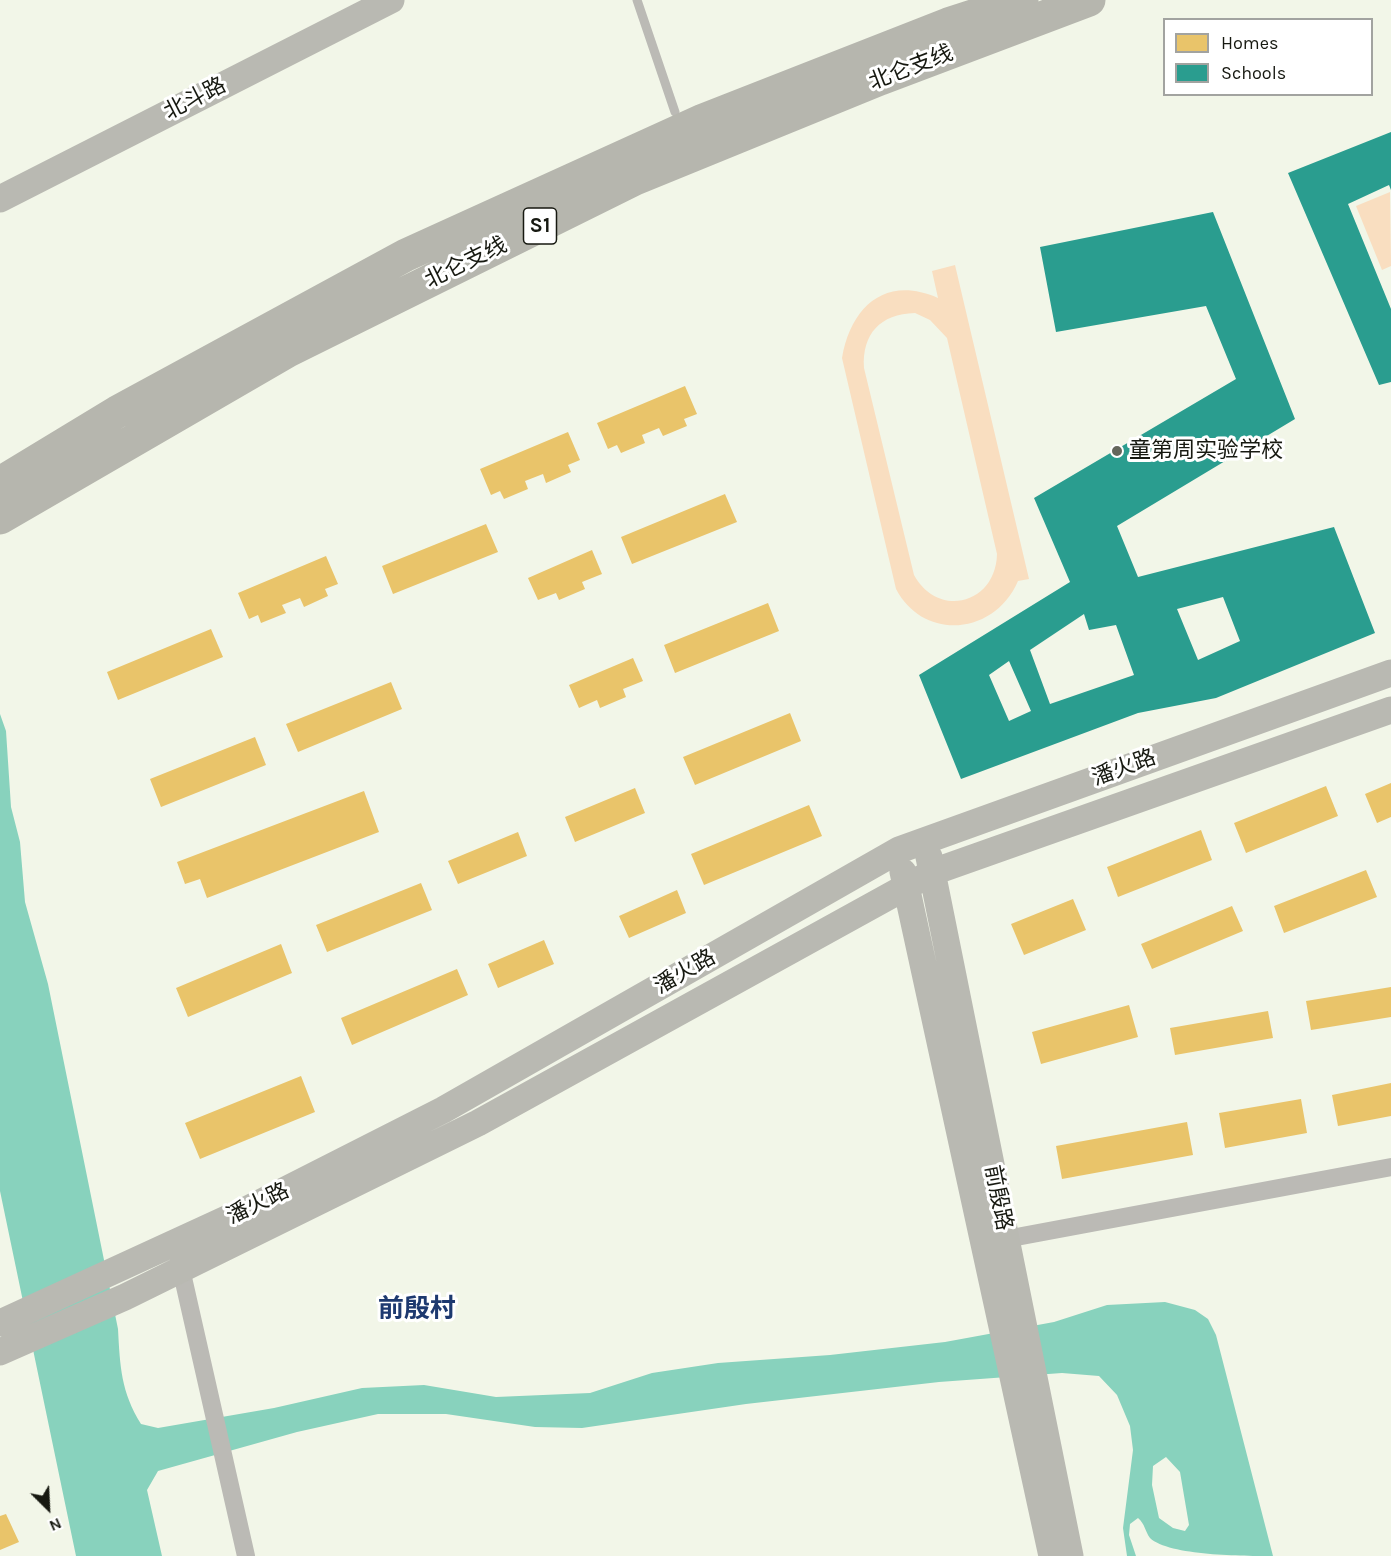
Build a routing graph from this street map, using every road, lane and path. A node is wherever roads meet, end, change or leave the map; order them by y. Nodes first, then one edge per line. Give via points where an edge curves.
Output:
1 (391, 0) edge
2 (637, 0) edge
3 (1022, 0) edge
4 (1089, 0) edge
5 (675, 112) dead end
6 (0, 199) edge
7 (6, 497) edge
8 (1391, 673) edge
9 (1391, 710) edge
10 (926, 839) junction
11 (899, 850) junction
12 (933, 872) junction
13 (907, 887) junction
14 (1391, 1167) edge
15 (995, 1241) junction
16 (178, 1256) junction
17 (6, 1320) edge
18 (8, 1348) edge
19 (246, 1556) edge
20 (1052, 1556) edge
21 (1070, 1556) edge

1 - 6 street, 北斗路
2 - 5 lane
3 - 7 highway, 北仑支线 / S1 via 948,24 703,120 406,255 117,412
4 - 7 highway, 北仑支线 / S1 via 880,79 635,179 288,351
8 - 10 street, 潘火路
9 - 12 street, 潘火路
10 - 11 street, 潘火路
10 - 12 street, 前殷路
11 - 13 street, 前殷路
11 - 16 street, 潘火路
12 - 13 street, 潘火路
12 - 15 street, 前殷路
13 - 15 street, 前殷路
13 - 16 street, 潘火路 via 478,1123
14 - 15 street
15 - 20 street, 前殷路
15 - 21 street, 前殷路
16 - 17 street, 潘火路 via 121,1269
16 - 18 street, 潘火路 via 125,1297
16 - 19 street

